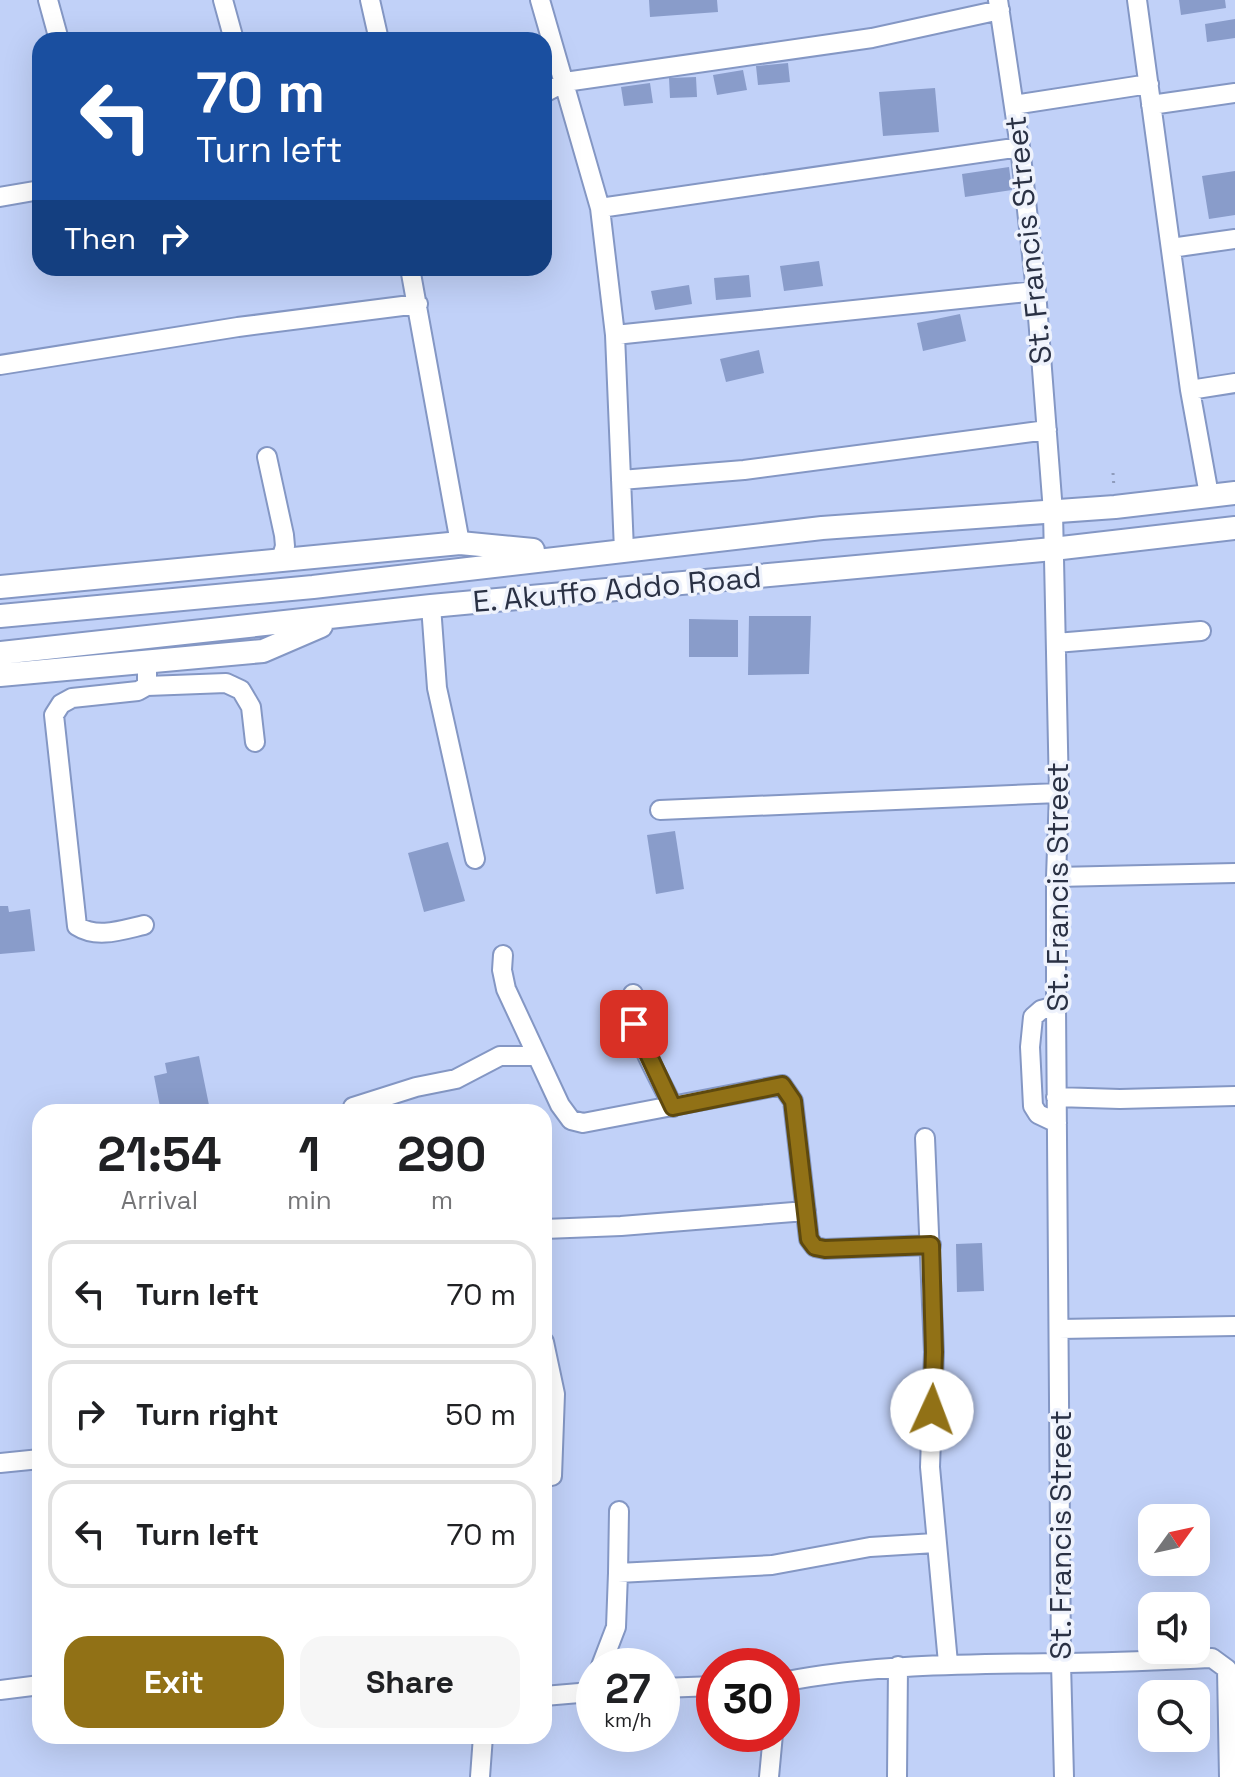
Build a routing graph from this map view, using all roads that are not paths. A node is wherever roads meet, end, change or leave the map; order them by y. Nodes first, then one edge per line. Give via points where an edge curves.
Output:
1 (48, 0) edge
2 (223, 0) edge
3 (370, 0) edge
4 (540, 0) edge
5 (1137, 0) edge
6 (999, 5) edge
7 (57, 32) edge
8 (232, 32) edge
9 (377, 32) edge
10 (550, 32) edge
11 (552, 39) edge
12 (565, 82) junction
13 (1149, 84) junction
14 (552, 89) edge
15 (1235, 93) edge
16 (1014, 105) junction
17 (1151, 105) junction
18 (1020, 147) junction
19 (32, 191) edge
20 (0, 197) edge
21 (600, 208) junction
22 (1235, 239) edge
23 (1171, 248) junction
24 (412, 276) edge
25 (1036, 291) junction
26 (418, 304) junction
27 (615, 335) junction
28 (0, 365) edge
29 (1235, 383) edge
30 (1190, 390) junction
31 (1047, 430) junction
32 (267, 457) dead end
33 (621, 480) junction
34 (1235, 493) edge
35 (1209, 495) junction
36 (1053, 512) junction
37 (1235, 528) edge
38 (460, 543) junction
39 (1053, 549) junction
40 (624, 550) junction
41 (574, 555) junction
42 (281, 560) junction
43 (0, 587) edge
44 (431, 606) junction
45 (0, 616) edge
46 (342, 616) junction
47 (1201, 631) dead end
48 (1056, 643) junction
49 (0, 653) edge
50 (147, 661) junction
51 (0, 675) edge
52 (147, 686) junction
53 (255, 742) dead end
54 (1059, 793) junction
55 (660, 810) dead end
56 (475, 859) dead end
57 (1235, 873) edge
58 (1056, 877) junction
59 (144, 925) dead end
60 (503, 955) dead end
61 (633, 994) dead end
62 (1056, 1006) junction
63 (536, 1056) junction
64 (1235, 1096) edge
65 (1056, 1097) junction
66 (362, 1104) edge
67 (673, 1107) junction
68 (1057, 1123) junction
69 (925, 1138) dead end
70 (806, 1211) junction
71 (552, 1229) edge
72 (931, 1245) junction
73 (1235, 1326) edge
74 (1059, 1329) junction
75 (552, 1380) edge
76 (32, 1460) edge
77 (0, 1463) edge
78 (552, 1476) dead end
79 (619, 1511) dead end
80 (935, 1543) junction
81 (618, 1573) junction
82 (608, 1648) edge
83 (948, 1663) junction
84 (1061, 1663) junction
85 (898, 1666) junction
86 (800, 1680) edge
87 (32, 1686) edge
88 (0, 1690) edge
89 (576, 1691) edge
90 (552, 1695) edge
91 (482, 1744) edge
92 (771, 1752) edge
93 (480, 1777) edge
94 (769, 1777) edge
95 (897, 1777) edge
96 (1064, 1777) edge
97 (1229, 1777) edge

1 - 7 street
2 - 8 street
3 - 9 street
4 - 10 street
5 - 13 street
6 - 12 street via 872,38
6 - 16 street, St. Francis Street
11 - 12 street
12 - 14 street
12 - 21 street
13 - 16 street
13 - 17 street
15 - 17 street
16 - 18 street, St. Francis Street
17 - 23 street
18 - 21 street
18 - 25 street, St. Francis Street
19 - 20 street
21 - 27 street
22 - 23 street
23 - 30 street
24 - 26 street
25 - 27 street
25 - 31 street, St. Francis Street
26 - 28 street
26 - 38 street
27 - 33 street
29 - 30 street
30 - 35 street
31 - 33 street via 744,470
31 - 36 street, St. Francis Street
32 - 42 street via 284,535
33 - 40 street
34 - 35 main road, E. Akuffo Addo Road
35 - 36 main road, E. Akuffo Addo Road
36 - 39 street, St. Francis Street
36 - 40 main road, E. Akuffo Addo Road via 822,528
37 - 39 main road, E. Akuffo Addo Road
38 - 41 main road
38 - 42 main road
39 - 44 main road, E. Akuffo Addo Road
39 - 48 street, St. Francis Street
40 - 41 main road, E. Akuffo Addo Road
41 - 45 main road, E. Akuffo Addo Road via 313,587
42 - 43 main road
44 - 46 main road, E. Akuffo Addo Road
44 - 56 street via 437,688
46 - 49 main road, E. Akuffo Addo Road
46 - 50 main road via 263,651
47 - 48 street
48 - 54 street, St. Francis Street
50 - 51 main road
50 - 52 street
52 - 53 street via 226,683 241,690 251,707
52 - 59 street via 72,698 54,715 77,926 101,933
54 - 55 street
54 - 58 street, St. Francis Street
57 - 58 street
58 - 62 street, St. Francis Street
60 - 63 street via 506,989
61 - 67 street via 634,1024
62 - 65 street, St. Francis Street
62 - 68 street via 1033,1017 1030,1047 1033,1106
63 - 66 street via 500,1056 456,1079
63 - 67 street via 571,1120 583,1123
64 - 65 street
65 - 68 street, St. Francis Street
67 - 70 street via 782,1085 793,1101
68 - 74 street, St. Francis Street
69 - 72 street
70 - 71 street
70 - 72 street via 815,1247
72 - 80 street
73 - 74 street
74 - 84 street, St. Francis Street
75 - 78 street
76 - 77 street
79 - 81 street
80 - 81 street via 870,1547 772,1565
80 - 83 street
81 - 82 street via 616,1627
83 - 84 street
83 - 85 street
84 - 96 street, St. Francis Street
84 - 97 street via 1212,1658 1221,1662 1227,1669
85 - 86 street
85 - 95 street
87 - 88 street
89 - 90 street
91 - 93 street
92 - 94 street

